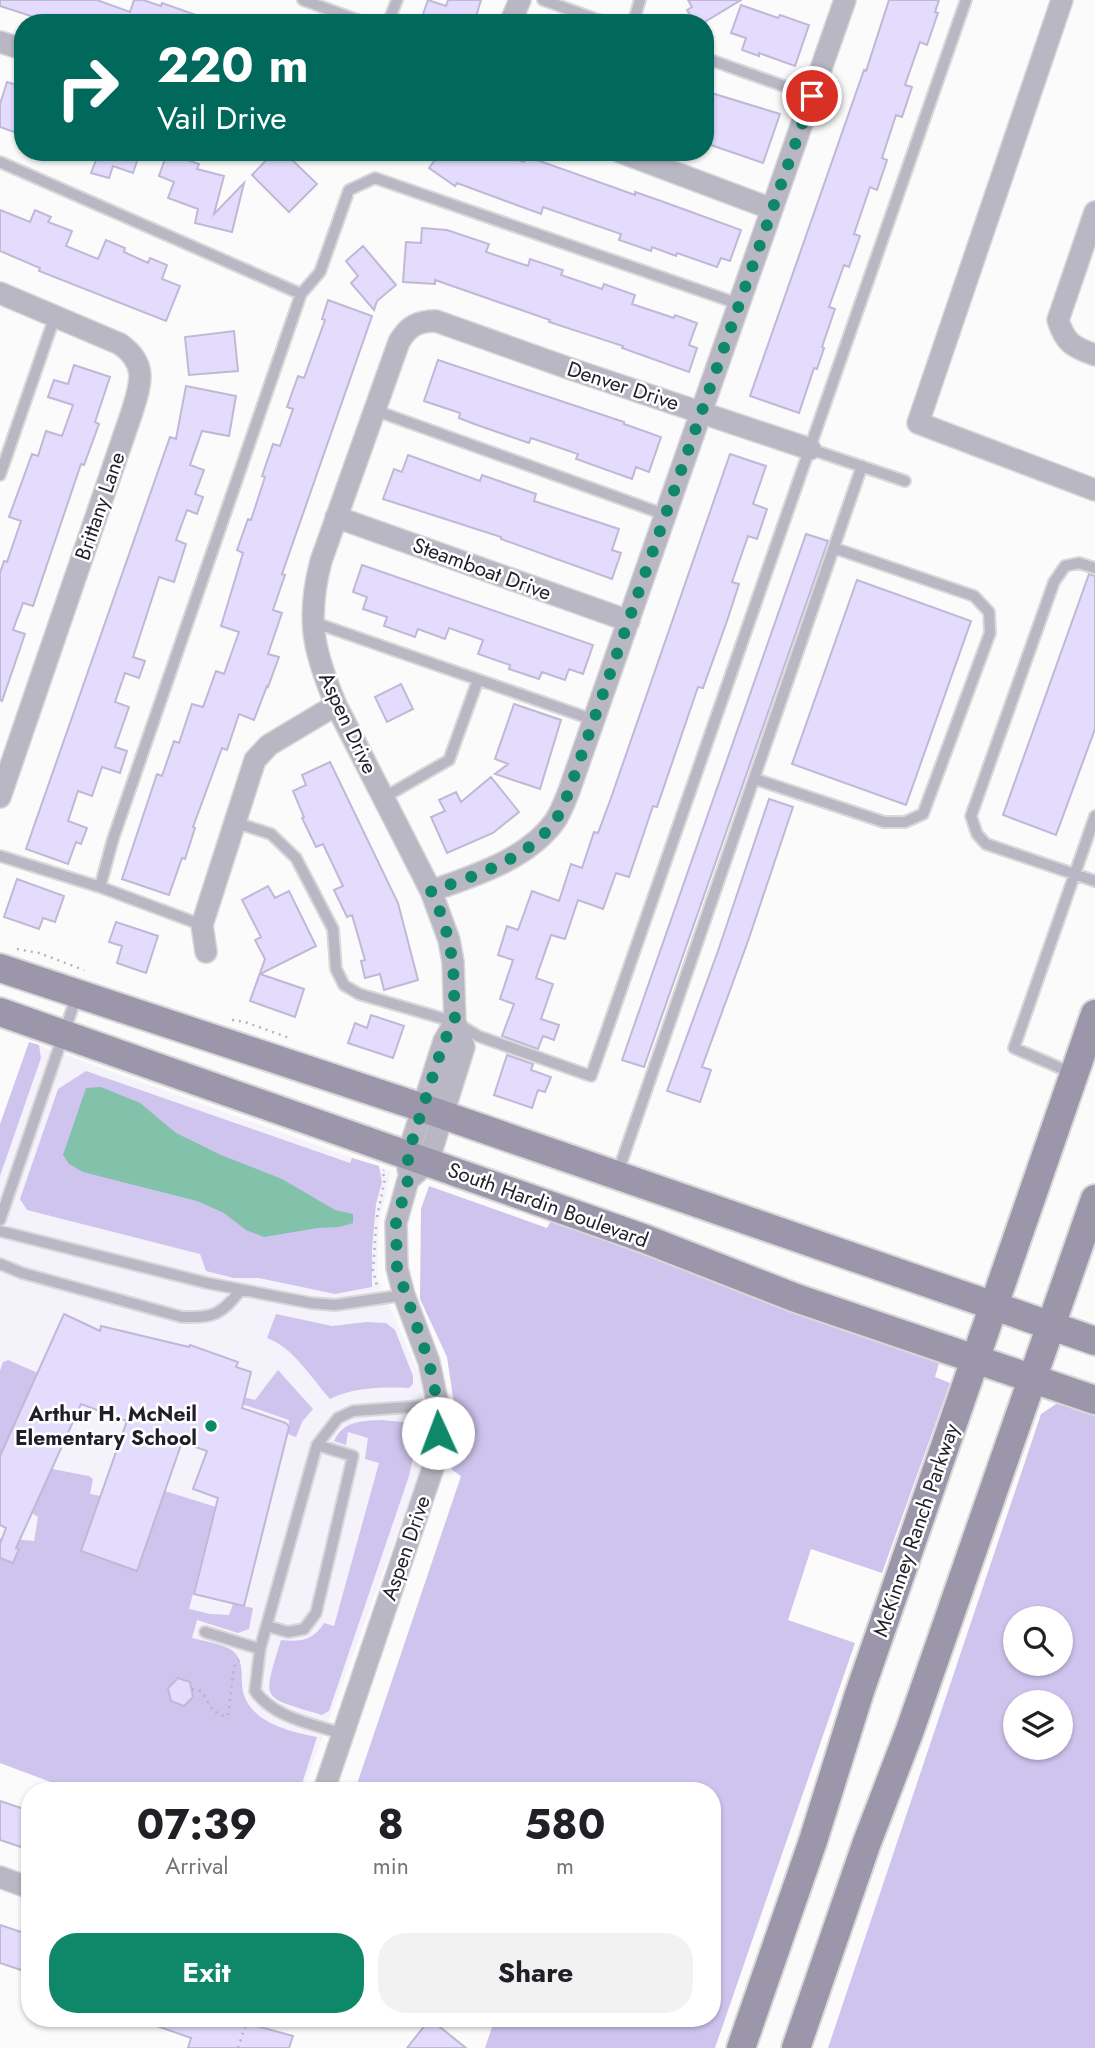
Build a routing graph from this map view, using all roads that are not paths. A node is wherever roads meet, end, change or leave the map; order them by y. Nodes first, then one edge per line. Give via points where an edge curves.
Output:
1 (303, 0) edge
2 (543, 0) edge
3 (845, 0) edge
4 (966, 0) edge
5 (1062, 0) edge
6 (341, 14) edge
7 (582, 14) edge
8 (714, 61) edge
9 (812, 96) junction
10 (644, 161) edge
11 (0, 162) edge
12 (772, 209) junction
13 (1095, 212) edge
14 (0, 293) edge
15 (301, 295) junction
16 (739, 304) junction
17 (55, 316) junction
18 (436, 321) joint
19 (1095, 355) edge
20 (374, 410) junction
21 (701, 412) junction
22 (810, 449) junction
23 (862, 466) junction
24 (0, 475) edge
25 (905, 481) dead end
26 (1095, 490) edge
27 (666, 515) junction
28 (336, 517) junction
29 (834, 548) junction
30 (1095, 568) edge
31 (629, 621) junction
32 (312, 622) junction
33 (478, 680) junction
34 (336, 705) junction
35 (594, 720) junction
36 (755, 779) junction
37 (0, 797) edge
38 (383, 798) junction
39 (1095, 816) edge
40 (234, 822) junction
41 (0, 856) edge
42 (1074, 874) junction
43 (1095, 881) edge
44 (100, 887) junction
45 (431, 891) junction
46 (202, 925) junction
47 (206, 952) dead end
48 (0, 968) edge
49 (78, 994) junction
50 (0, 1012) edge
51 (1095, 1014) edge
52 (455, 1022) junction
53 (64, 1034) junction
54 (1074, 1074) junction
55 (433, 1112) junction
56 (409, 1166) junction
57 (617, 1175) junction
58 (1095, 1199) edge
59 (0, 1220) edge
60 (0, 1231) edge
61 (0, 1265) edge
62 (240, 1291) junction
63 (404, 1295) junction
64 (995, 1305) junction
65 (1052, 1326) junction
66 (1095, 1341) edge
67 (976, 1359) junction
68 (1034, 1379) junction
69 (1095, 1400) edge
70 (438, 1405) junction
71 (317, 1445) junction
72 (267, 1626) junction
73 (205, 1632) dead end
74 (260, 1649) junction
75 (343, 1734) junction
76 (327, 1782) edge
77 (0, 1877) edge
78 (21, 1885) edge
79 (741, 2048) edge
80 (796, 2048) edge

1 - 6 lane
2 - 7 lane
3 - 9 street
4 - 22 lane
5 - 26 street via 918,423
8 - 9 lane
9 - 12 street
10 - 12 street
11 - 15 lane
12 - 16 street
13 - 19 street via 1058,320 1063,336 1075,348
14 - 17 street, Brittany Lane
15 - 16 lane via 320,272 349,190 375,178
15 - 44 lane
16 - 21 street
17 - 24 lane
17 - 37 street, Brittany Lane via 133,353 140,364 138,392
18 - 20 street, Aspen Drive via 420,321 403,334
18 - 21 street, Denver Drive
20 - 27 lane
20 - 28 street, Aspen Drive
21 - 22 street, Denver Drive
21 - 27 street
22 - 23 lane
22 - 52 lane via 591,1076 478,1036
23 - 25 lane
23 - 29 lane
27 - 31 street
28 - 31 street, Steamboat Drive
28 - 32 street, Aspen Drive via 314,591
29 - 36 lane
29 - 36 lane via 974,596 989,612 990,633 923,814 905,822 884,822
30 - 42 lane via 1079,563 1065,566 1054,582 971,816 986,844
31 - 35 street
32 - 33 lane
32 - 34 street, Aspen Drive via 317,652
33 - 35 lane
33 - 38 lane via 449,760
34 - 38 street, Aspen Drive
34 - 40 street via 269,745 255,760
35 - 45 street via 569,791 542,836 482,873
36 - 57 lane
38 - 45 street, Aspen Drive
39 - 42 lane
40 - 46 street
40 - 52 lane via 271,834 296,858 333,929 336,969 344,985 359,994
41 - 44 lane
42 - 43 lane
42 - 54 lane via 1014,1048
44 - 46 lane
45 - 52 street, Aspen Drive via 451,951
46 - 47 street
48 - 49 main road
49 - 53 lane
49 - 55 main road
50 - 53 main road, South Hardin Boulevard
51 - 54 main road, McKinney Ranch Parkway
52 - 55 street, Aspen Drive via 464,1047
53 - 56 main road, South Hardin Boulevard
53 - 59 lane
54 - 64 main road, McKinney Ranch Parkway
55 - 56 street, Aspen Drive
55 - 57 main road
56 - 63 street, Aspen Drive via 396,1223 397,1268
56 - 67 main road, South Hardin Boulevard via 643,1238 796,1298
57 - 64 main road
58 - 65 main road
60 - 62 lane
61 - 62 lane via 182,1317 205,1318 225,1309
62 - 63 lane via 335,1305
63 - 70 street, Aspen Drive via 429,1362
64 - 65 main road
64 - 67 main road, McKinney Ranch Parkway
65 - 66 main road
65 - 68 main road
67 - 68 main road, South Hardin Boulevard
67 - 79 main road, McKinney Ranch Parkway
68 - 69 main road, South Hardin Boulevard
68 - 80 main road
70 - 71 lane via 353,1411 338,1418
70 - 75 street, Aspen Drive via 435,1462
71 - 72 lane
71 - 72 lane via 353,1456 316,1613 304,1629 288,1632
72 - 74 lane
73 - 74 lane
74 - 75 lane via 255,1691 263,1703
75 - 76 street, Aspen Drive
77 - 78 street

